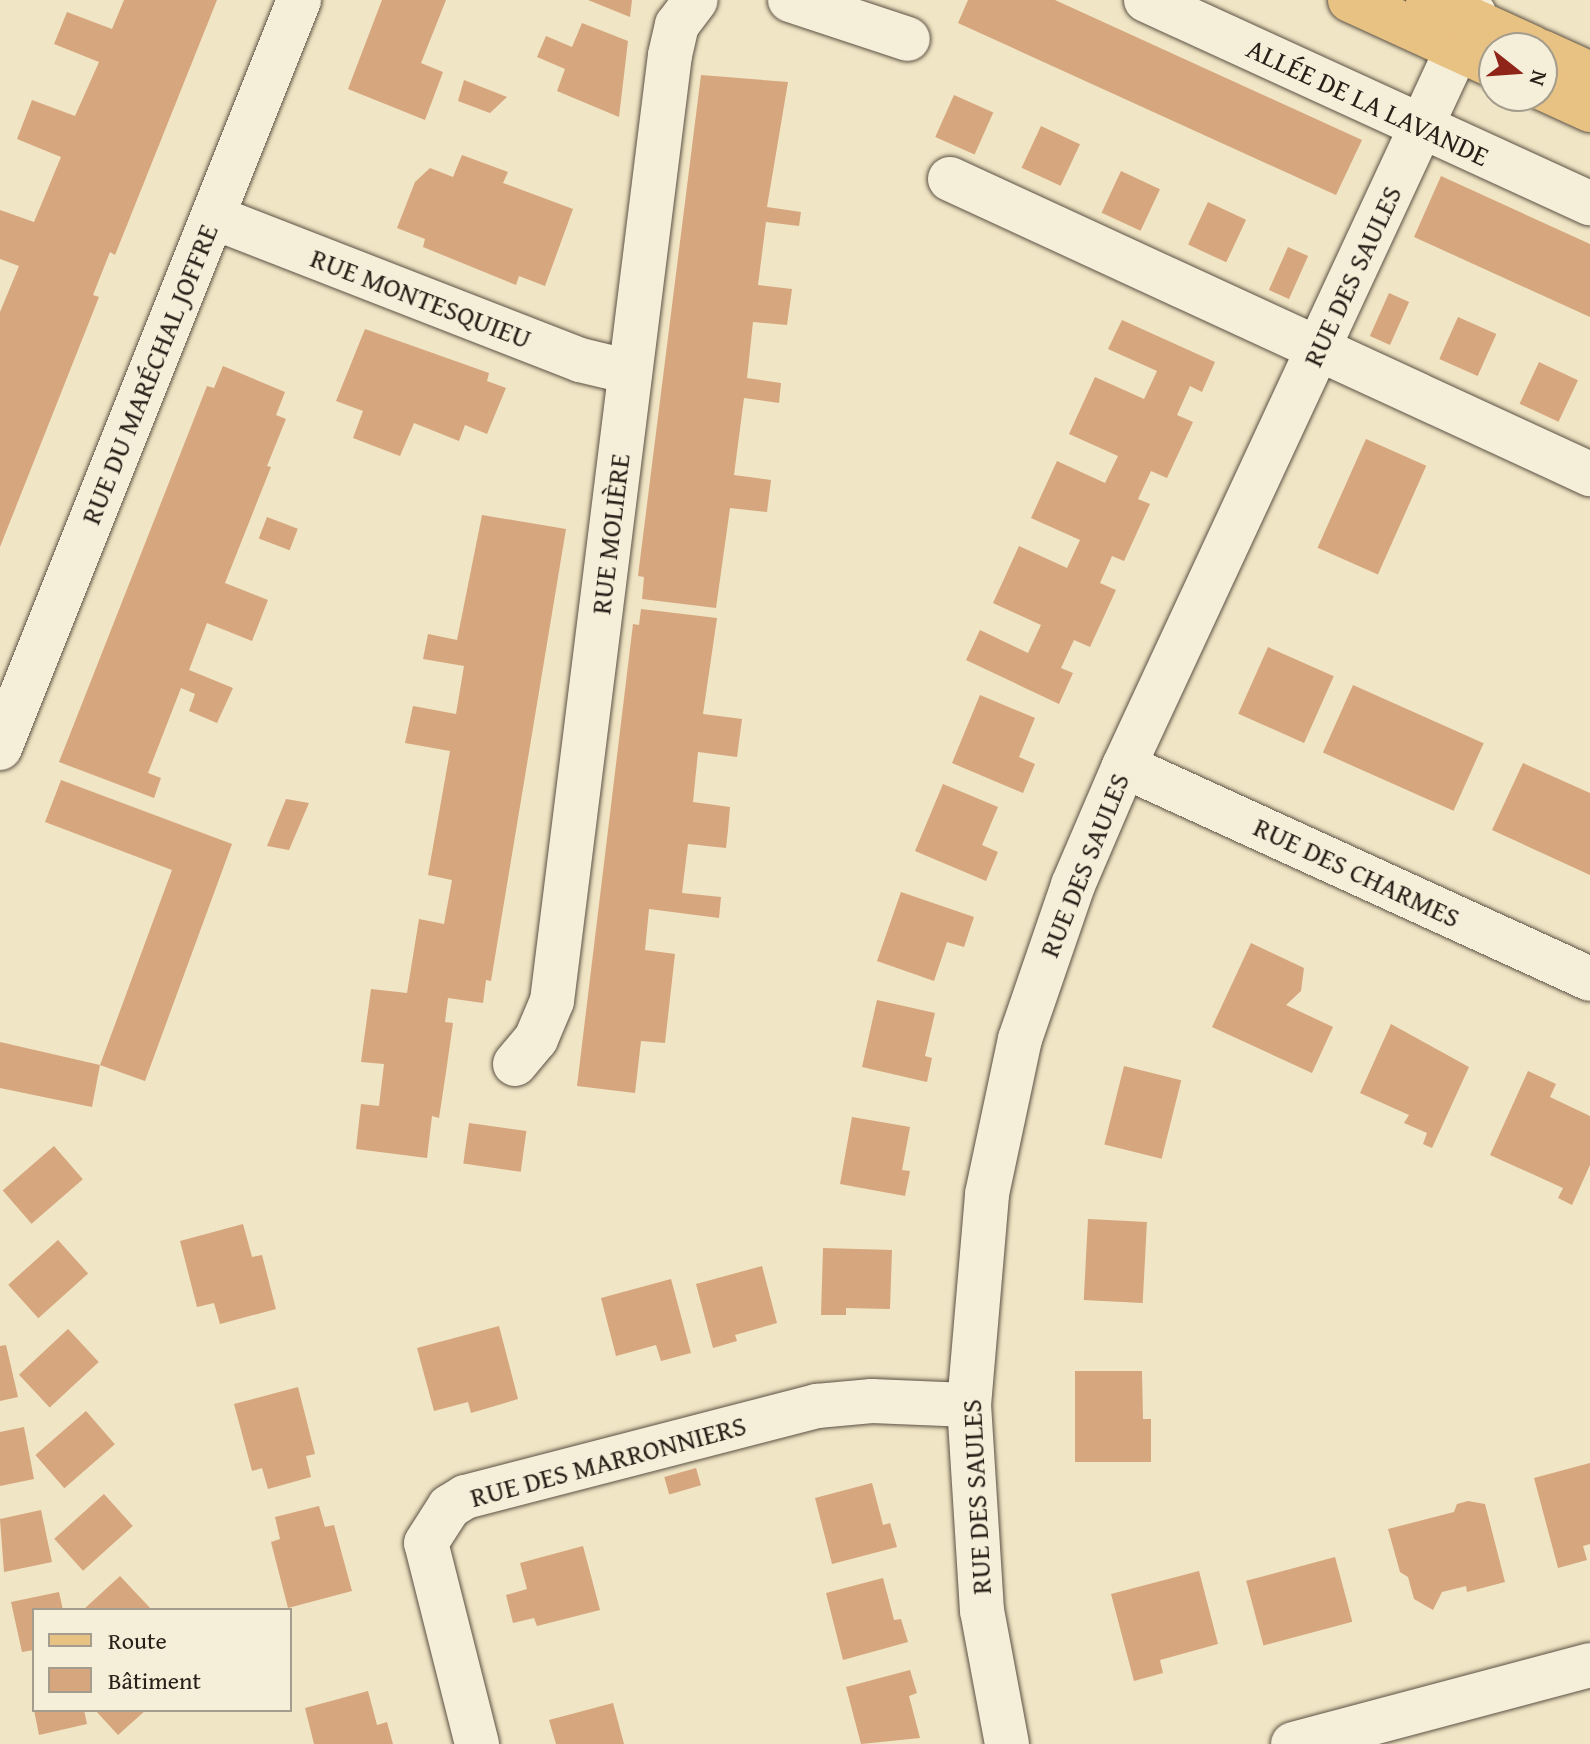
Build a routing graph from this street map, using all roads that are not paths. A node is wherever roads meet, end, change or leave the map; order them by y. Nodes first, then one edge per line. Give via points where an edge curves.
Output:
1 (299, 0) edge
2 (696, 0) edge
3 (790, 0) edge
4 (1146, 0) edge
5 (1350, 0) edge
6 (1428, 0) edge
7 (1475, 34) edge
8 (908, 39) dead end
9 (1558, 59) edge
10 (1590, 74) edge
11 (1558, 95) edge
12 (1590, 110) edge
13 (1422, 126) junction
14 (950, 179) dead end
15 (1590, 203) edge
16 (213, 217) junction
17 (1318, 348) junction
18 (630, 372) junction
19 (1590, 474) edge
20 (2, 732) edge
21 (1124, 766) junction
22 (1590, 979) edge
23 (515, 1064) dead end
24 (969, 1405) junction
25 (1590, 1665) edge
26 (477, 1744) edge
27 (1007, 1744) edge
28 (1293, 1744) edge

1 - 16 street, RUE DU MARÉCHAL JOFFRE
2 - 18 street, RUE MOLIÈRE via 677,25 670,55
3 - 8 street
4 - 13 street, ALLÉE DE LA LAVANDE
5 - 7 main road
6 - 7 main road
7 - 13 street, RUE DES SAULES
9 - 10 main road
11 - 12 main road
13 - 15 street, ALLÉE DE LA LAVANDE
13 - 17 street, RUE DES SAULES
14 - 17 street
16 - 18 street, RUE MONTESQUIEU via 580,360
16 - 20 street, RUE DU MARÉCHAL JOFFRE
17 - 19 street
17 - 21 street, RUE DES SAULES
18 - 23 street, RUE MOLIÈRE via 552,1001 536,1039
21 - 22 street, RUE DES CHARMES
21 - 24 street, RUE DES SAULES via 1073,885 1017,1052 987,1194
24 - 26 street, RUE DES MARRONNIERS via 872,1401 817,1406 465,1497 449,1507 426,1543
24 - 27 street, RUE DES SAULES via 982,1611
25 - 28 street

